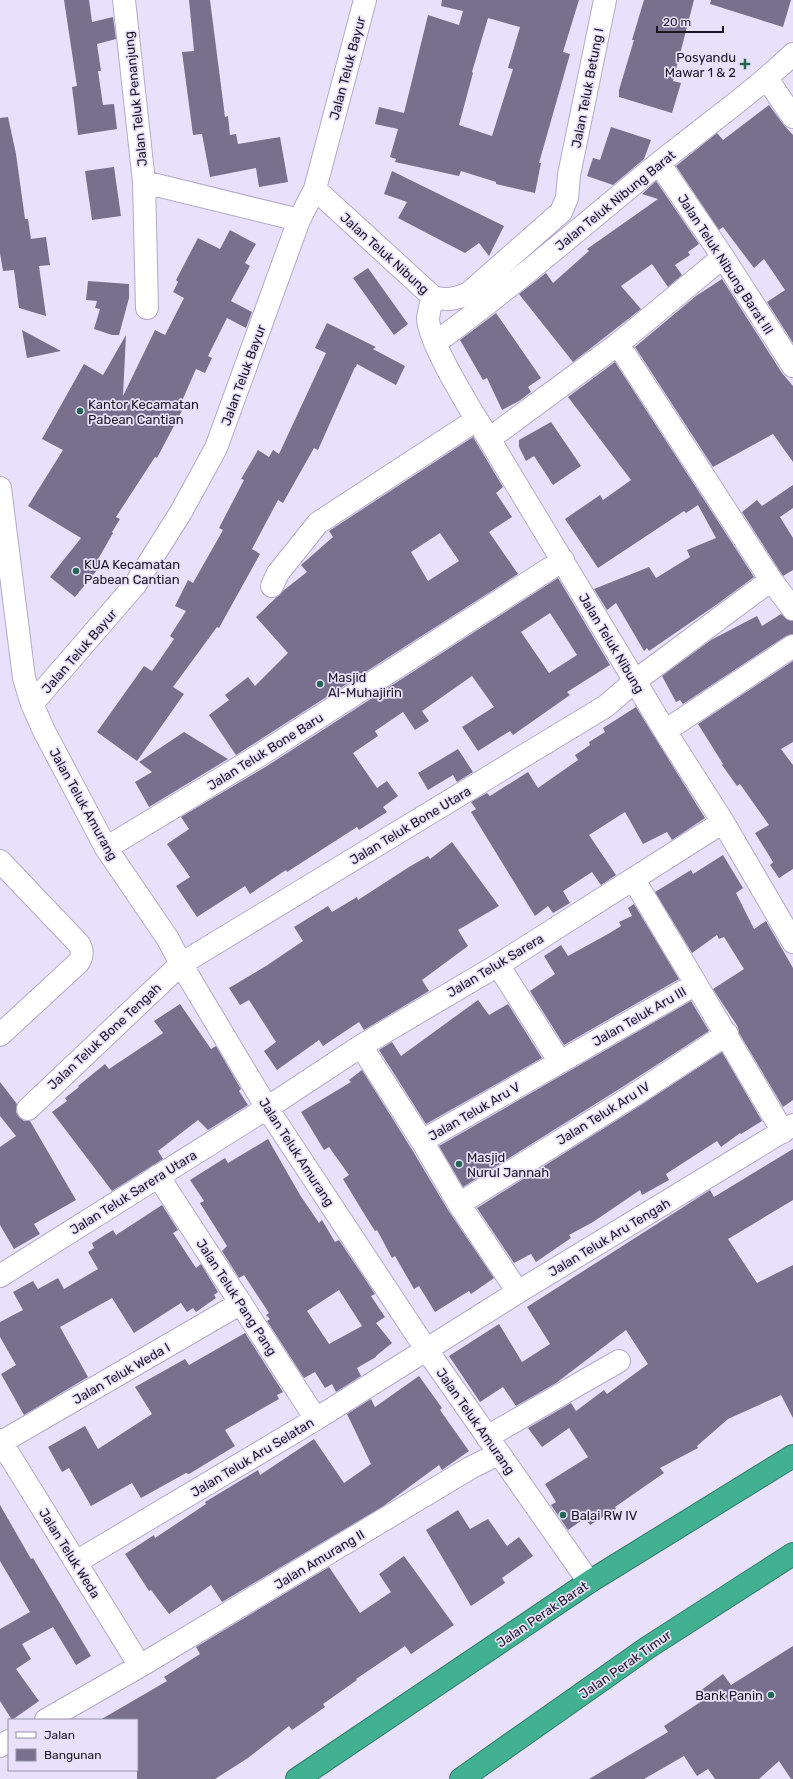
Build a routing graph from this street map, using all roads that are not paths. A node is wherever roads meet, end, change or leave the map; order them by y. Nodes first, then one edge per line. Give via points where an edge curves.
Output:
1 (124, 0) edge
2 (605, 0) edge
3 (360, 1) edge
4 (793, 54) edge
5 (767, 79) junction
6 (793, 117) edge
7 (659, 163) junction
8 (569, 175) joint
9 (144, 182) junction
10 (315, 189) junction
11 (299, 220) junction
12 (723, 257) junction
13 (433, 296) junction
14 (147, 308) dead end
15 (435, 343) junction
16 (618, 344) junction
17 (793, 366) edge
18 (476, 420) junction
19 (489, 438) junction
20 (0, 488) edge
21 (563, 560) junction
22 (771, 580) junction
23 (272, 586) dead end
24 (793, 609) edge
25 (793, 646) edge
26 (634, 680) junction
27 (32, 704) junction
28 (665, 731) junction
29 (723, 822) junction
30 (106, 848) junction
31 (0, 861) edge
32 (634, 880) junction
33 (793, 942) edge
34 (181, 964) junction
35 (498, 965) junction
36 (696, 984) junction
37 (726, 1034) junction
38 (0, 1035) edge
39 (361, 1046) junction
40 (560, 1062) junction
41 (267, 1108) junction
42 (28, 1109) dead end
43 (788, 1129) edge
44 (422, 1142) junction
45 (158, 1176) junction
46 (459, 1204) junction
47 (0, 1276) edge
48 (518, 1292) junction
49 (241, 1303) junction
50 (426, 1349) junction
51 (619, 1361) dead end
52 (316, 1419) junction
53 (0, 1442) edge
54 (493, 1446) junction
55 (793, 1456) edge
56 (793, 1554) edge
57 (76, 1562) junction
58 (589, 1582) junction
59 (140, 1666) junction
60 (48, 1719) edge
61 (297, 1779) edge
62 (461, 1779) edge

1 - 9 street, Jalan Teluk Penanjung
2 - 8 street, Jalan Teluk Betung I
3 - 10 street, Jalan Teluk Bayur
4 - 5 street, Jalan Teluk Nibung Barat
5 - 6 street
5 - 7 street, Jalan Teluk Nibung Barat
7 - 12 street, Jalan Teluk Nibung Barat III
7 - 15 street, Jalan Teluk Nibung Barat via 486,306
8 - 13 street, Jalan Teluk Nibung via 567,198 561,212 469,293 455,299 442,300
9 - 11 street, Jalan Teluk Penanjung
9 - 14 street
10 - 11 street, Jalan Teluk Bayur
10 - 13 street, Jalan Teluk Nibung
11 - 27 street, Jalan Teluk Bayur via 216,448 181,512 135,585
12 - 16 street
12 - 17 street, Jalan Teluk Nibung Barat III
13 - 15 street, Jalan Teluk Nibung via 428,318
15 - 18 street, Jalan Teluk Nibung
16 - 19 street
16 - 22 street
18 - 19 street, Jalan Teluk Nibung
18 - 23 street via 318,523 278,573
19 - 21 street, Jalan Teluk Nibung
20 - 27 street, Jalan Teluk Amurang via 24,678
21 - 26 street, Jalan Teluk Nibung
21 - 30 street, Jalan Teluk Bone Baru via 260,755
22 - 24 street
22 - 26 street, Jalan Teluk Bone Utara
25 - 28 street
26 - 28 street, Jalan Teluk Nibung
26 - 34 street, Jalan Teluk Bone Utara via 606,706
27 - 30 street, Jalan Teluk Amurang
28 - 29 street, Jalan Teluk Nibung
29 - 32 street, Jalan Teluk Sarera
29 - 33 street, Jalan Teluk Nibung
30 - 34 street, Jalan Teluk Amurang via 168,939
31 - 38 street via 79,944 83,957
32 - 35 street, Jalan Teluk Sarera
32 - 36 street, Jalan Teluk Aru III
34 - 41 street, Jalan Teluk Amurang
34 - 42 street, Jalan Teluk Bone Tengah
35 - 39 street, Jalan Teluk Sarera
35 - 40 street
36 - 37 street
36 - 40 street, Jalan Teluk Aru III
37 - 43 street
37 - 46 street, Jalan Teluk Aru IV via 631,1097
39 - 41 street, Jalan Teluk Sarera
39 - 44 street
40 - 44 street, Jalan Teluk Aru V
41 - 45 street, Jalan Teluk Sarera Utara
41 - 50 street, Jalan Teluk Amurang
43 - 48 street, Jalan Teluk Aru Tengah
44 - 46 street, Jalan Teluk Aru V
45 - 47 street, Jalan Teluk Sarera Utara
45 - 49 street, Jalan Teluk Pang Pang
46 - 48 street, Jalan Teluk Aru V
48 - 50 street, Jalan Teluk Aru Tengah
49 - 52 street, Jalan Teluk Pang Pang
49 - 53 street, Jalan Teluk Weda I
50 - 52 street, Jalan Teluk Aru Selatan
50 - 54 street, Jalan Teluk Amurang
51 - 54 street, Jalan Amurang II
52 - 57 street, Jalan Teluk Aru Selatan
53 - 57 street, Jalan Teluk Weda
54 - 58 street, Jalan Teluk Amurang
54 - 59 street, Jalan Amurang II via 470,1468
55 - 58 highway, Jalan Perak Barat
56 - 62 highway, Jalan Perak Timur via 647,1648
57 - 59 street, Jalan Teluk Weda
58 - 61 highway, Jalan Perak Barat
59 - 60 street, Jalan Amurang II

